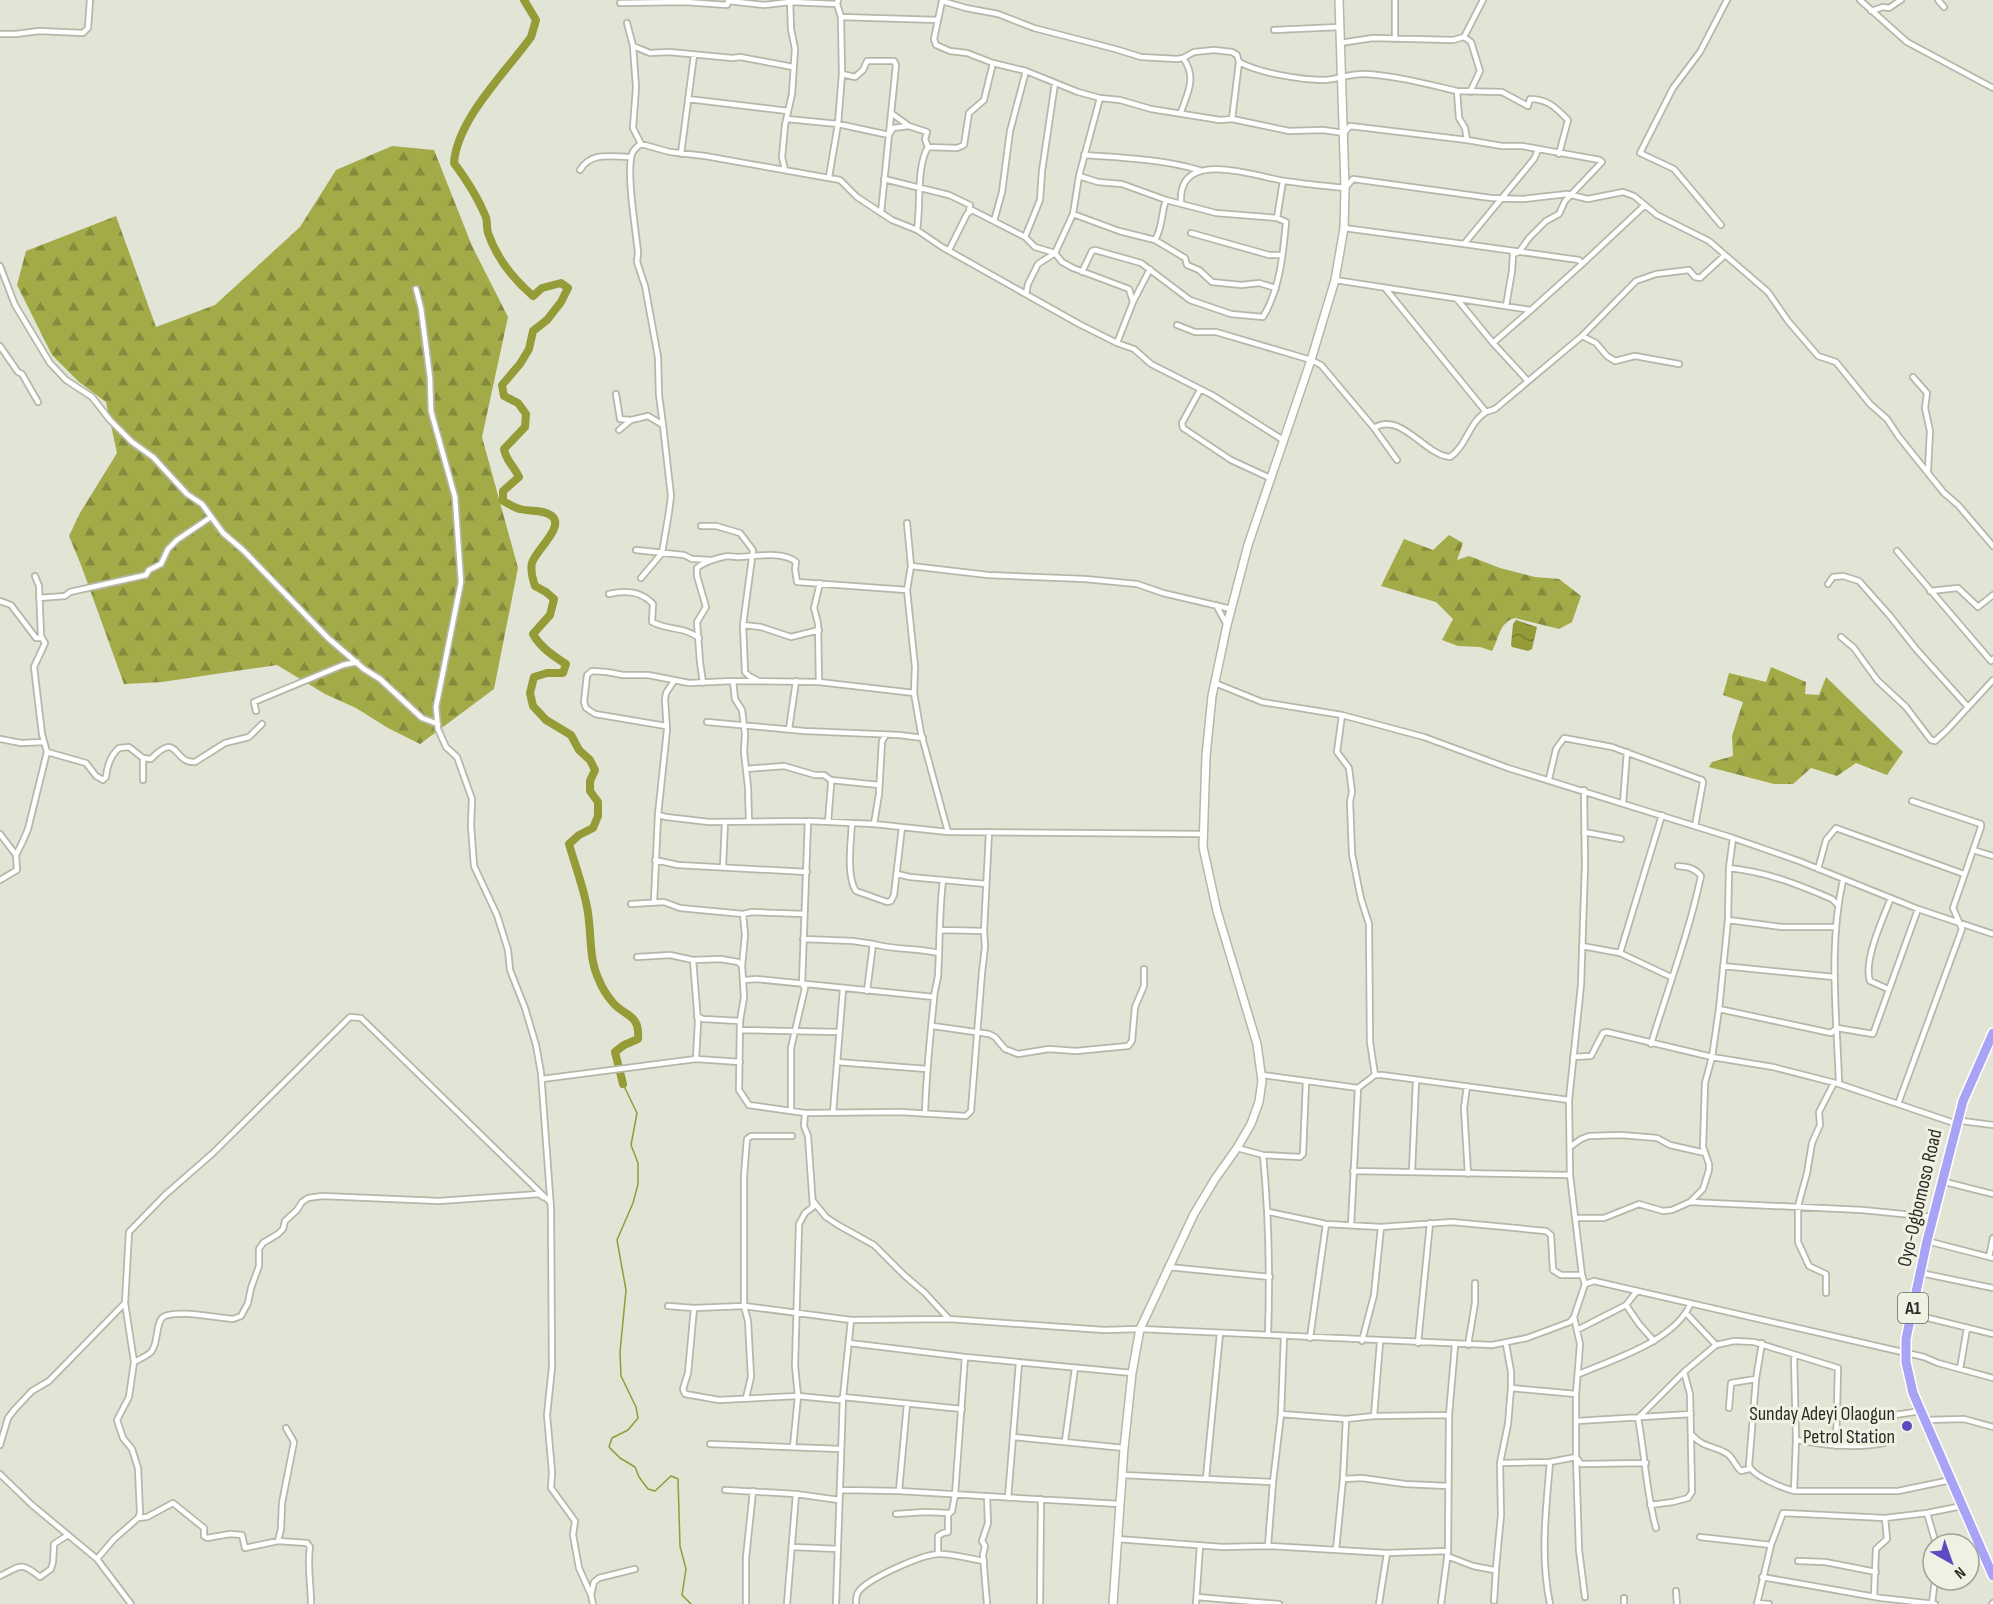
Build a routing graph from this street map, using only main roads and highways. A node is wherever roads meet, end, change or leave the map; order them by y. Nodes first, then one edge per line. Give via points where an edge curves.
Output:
1 (1339, 0) edge
2 (1993, 1033) edge
3 (1993, 1576) edge
4 (1113, 1604) edge

1 - 4 main road via 1345,188 1344,228 1335,280 1248,544 1208,724 1202,834 1208,874 1255,1037 1261,1093 1255,1113 1204,1196 1140,1329 1124,1448
2 - 3 highway, Oyo-Ogbomoso Road / A1 via 1968,1088 1957,1124 1906,1339 1910,1380 1921,1411

